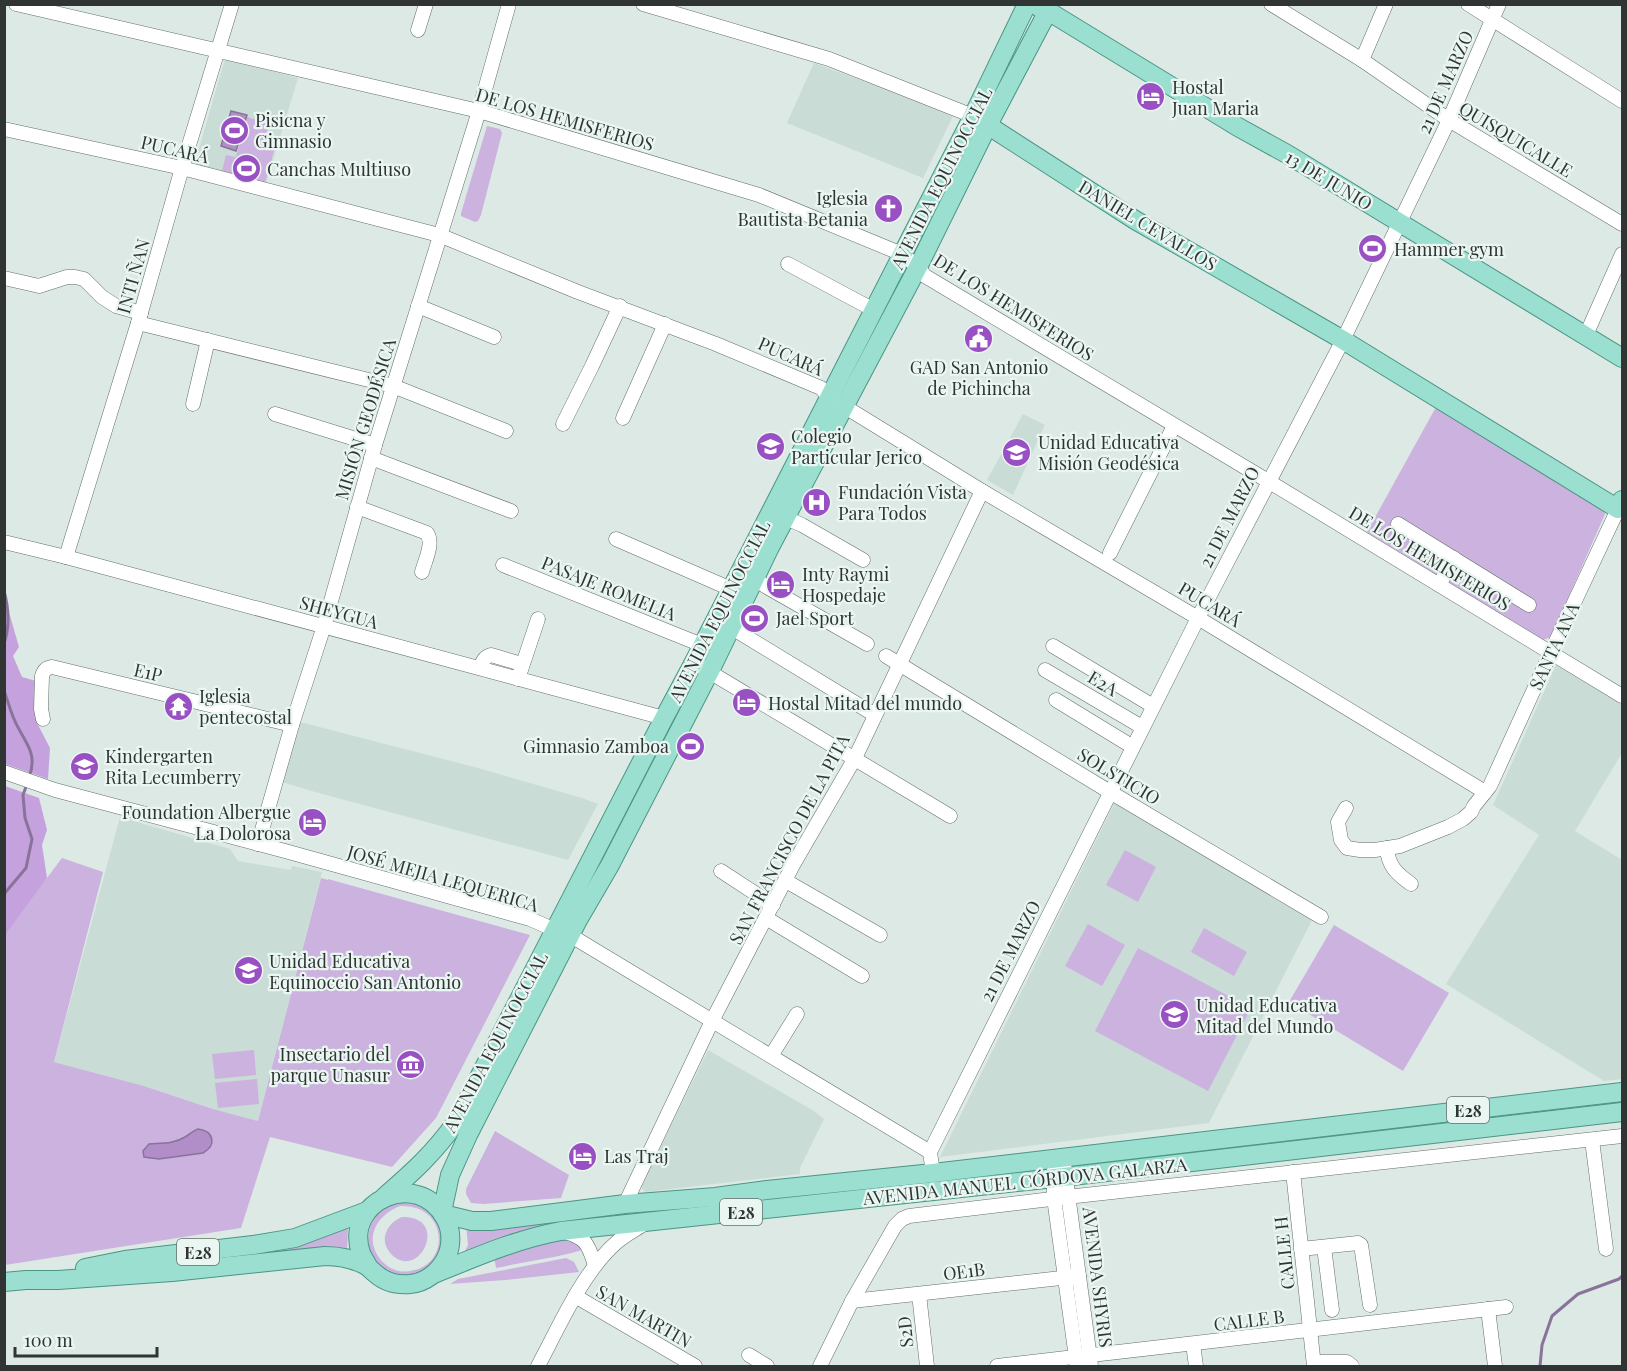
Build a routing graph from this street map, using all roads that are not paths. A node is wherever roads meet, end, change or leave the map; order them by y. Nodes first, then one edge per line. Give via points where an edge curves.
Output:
1 (16, 4) edge
2 (232, 4) edge
3 (426, 4) edge
4 (509, 4) edge
5 (643, 4) edge
6 (1027, 4) edge
7 (1271, 4) edge
8 (1386, 4) edge
9 (1468, 4) edge
10 (1499, 4) edge
11 (1041, 8) edge
12 (1494, 20) junction
13 (418, 30) dead end
14 (218, 50) junction
15 (1362, 60) junction
16 (1623, 101) edge
17 (479, 111) junction
18 (1449, 120) junction
19 (981, 121) junction
20 (4, 129) edge
21 (182, 168) junction
22 (1400, 223) junction
23 (1623, 224) edge
24 (439, 235) junction
25 (902, 254) junction
26 (1623, 254) edge
27 (788, 264) dead end
28 (918, 267) junction
29 (4, 278) edge
30 (418, 306) junction
31 (620, 306) junction
32 (874, 310) junction
33 (140, 318) junction
34 (665, 324) junction
35 (1586, 335) junction
36 (494, 337) dead end
37 (208, 340) junction
38 (1343, 340) junction
39 (1623, 358) edge
40 (393, 386) junction
41 (829, 397) junction
42 (193, 404) dead end
43 (846, 405) junction
44 (275, 414) dead end
45 (623, 418) dead end
46 (563, 424) dead end
47 (1174, 426) junction
48 (506, 431) dead end
49 (374, 451) junction
50 (1268, 481) junction
51 (982, 491) junction
52 (357, 507) junction
53 (1621, 507) edge
54 (511, 512) dead end
55 (786, 518) junction
56 (1398, 524) dead end
57 (616, 539) dead end
58 (4, 543) edge
59 (1110, 553) dead end
60 (66, 557) junction
61 (1454, 558) junction
62 (863, 560) dead end
63 (503, 565) dead end
64 (422, 572) dead end
65 (756, 579) junction
66 (1439, 585) junction
67 (731, 589) junction
68 (1529, 605) dead end
69 (1198, 618) junction
70 (538, 619) dead end
71 (324, 626) junction
72 (732, 628) junction
73 (867, 644) dead end
74 (702, 645) junction
75 (1053, 646) dead end
76 (1551, 652) junction
77 (886, 656) dead end
78 (694, 662) junction
79 (518, 663) dead end
80 (899, 663) junction
81 (480, 668) junction
82 (1045, 670) dead end
83 (710, 672) junction
84 (518, 679) junction
85 (1623, 696) edge
86 (1056, 700) dead end
87 (1153, 706) junction
88 (875, 715) junction
89 (664, 717) junction
90 (43, 719) dead end
91 (292, 724) junction
92 (1142, 727) junction
93 (1133, 747) junction
94 (855, 758) junction
95 (4, 772) edge
96 (1110, 792) junction
97 (1485, 792) junction
98 (1346, 808) dead end
99 (950, 816) dead end
100 (258, 844) junction
101 (1387, 848) junction
102 (721, 871) dead end
103 (786, 881) junction
104 (1412, 884) dead end
105 (773, 905) junction
106 (1321, 917) dead end
107 (766, 918) junction
108 (562, 933) junction
109 (880, 936) dead end
110 (862, 976) dead end
111 (797, 1014) dead end
112 (712, 1021) junction
113 (771, 1056) junction
114 (1623, 1092) edge
115 (1618, 1113) edge
116 (1313, 1128) junction
117 (1435, 1134) junction
118 (1619, 1137) edge
119 (1592, 1140) junction
120 (1316, 1147) junction
121 (930, 1152) junction
122 (1437, 1156) junction
123 (1058, 1158) junction
124 (1293, 1172) junction
125 (933, 1173) junction
126 (1060, 1177) junction
127 (384, 1197) junction
128 (1069, 1197) junction
129 (1054, 1198) junction
130 (625, 1204) junction
131 (367, 1211) junction
132 (442, 1213) junction
133 (645, 1223) junction
134 (561, 1230) junction
135 (1324, 1247) junction
136 (1301, 1249) junction
137 (1606, 1249) dead end
138 (183, 1262) junction
139 (596, 1265) junction
140 (368, 1266) junction
141 (434, 1274) junction
142 (1080, 1276) junction
143 (1065, 1278) junction
144 (4, 1282) edge
145 (919, 1294) junction
146 (575, 1296) junction
147 (852, 1301) junction
148 (1370, 1305) dead end
149 (1506, 1307) dead end
150 (1488, 1309) junction
151 (1332, 1311) dead end
152 (1310, 1331) junction
153 (1193, 1344) junction
154 (749, 1355) dead end
155 (1083, 1362) edge
156 (1314, 1364) edge
157 (538, 1366) edge
158 (695, 1366) edge
159 (767, 1366) edge
160 (820, 1366) edge
161 (927, 1366) edge
162 (996, 1366) edge
163 (1196, 1366) edge
164 (1352, 1366) edge
165 (1495, 1366) edge

1 - 14 street, DE LOS HEMISFERIOS
2 - 14 street, INTI ÑAN
3 - 13 street
4 - 17 street, MISIÓN GEODÉSICA
5 - 19 street, DANIEL CEVALLOS via 829,59
6 - 19 main road, AVENIDA EQUINOCCIAL
7 - 15 street, QUISQUICALLE
8 - 15 street
9 - 12 street
10 - 12 street, 21 DE MARZO
11 - 19 main road, AVENIDA EQUINOCCIAL
11 - 22 main road, 13 DE JUNIO
12 - 16 street
12 - 18 street, 21 DE MARZO
14 - 17 street, DE LOS HEMISFERIOS
14 - 21 street, INTI ÑAN
15 - 18 street, QUISQUICALLE
17 - 24 street, MISIÓN GEODÉSICA
17 - 25 street, DE LOS HEMISFERIOS via 759,195
18 - 22 street, 21 DE MARZO
18 - 23 street, QUISQUICALLE
19 - 25 main road, AVENIDA EQUINOCCIAL
19 - 28 main road, AVENIDA EQUINOCCIAL
19 - 38 main road, DANIEL CEVALLOS via 1135,220
20 - 21 street, PUCARÁ
21 - 24 street, PUCARÁ
21 - 33 street, INTI ÑAN
22 - 35 main road, 13 DE JUNIO
22 - 38 street, 21 DE MARZO
24 - 30 street, MISIÓN GEODÉSICA
24 - 31 street, PUCARÁ
25 - 28 street, DE LOS HEMISFERIOS
25 - 32 main road, AVENIDA EQUINOCCIAL
26 - 35 street
27 - 32 street
28 - 43 main road, AVENIDA EQUINOCCIAL
28 - 47 street, DE LOS HEMISFERIOS via 925,276
29 - 33 street via 39,286 67,277 84,279 102,297
30 - 36 street
30 - 40 street, MISIÓN GEODÉSICA
31 - 34 street, PUCARÁ
31 - 46 street
32 - 41 main road, AVENIDA EQUINOCCIAL
33 - 37 street
33 - 60 street, INTI ÑAN
34 - 41 street, PUCARÁ via 821,388
34 - 45 street
35 - 39 main road, 13 DE JUNIO
37 - 40 street
37 - 42 street
38 - 50 street, 21 DE MARZO
38 - 53 main road, DANIEL CEVALLOS
40 - 48 street
40 - 49 street, MISIÓN GEODÉSICA
41 - 43 street, PUCARÁ
41 - 67 main road, AVENIDA EQUINOCCIAL
43 - 51 street, PUCARÁ
43 - 55 main road, AVENIDA EQUINOCCIAL
44 - 49 street
47 - 50 street, DE LOS HEMISFERIOS
47 - 59 street
49 - 52 street, MISIÓN GEODÉSICA
49 - 54 street
50 - 66 street, DE LOS HEMISFERIOS
50 - 69 street, 21 DE MARZO
51 - 69 street, PUCARÁ
51 - 80 street, SAN FRANCISCO DE LA PITA
52 - 64 street via 427,533 430,545
52 - 71 street, MISIÓN GEODÉSICA
53 - 76 street, SANTA ANA
55 - 62 street
55 - 65 main road, AVENIDA EQUINOCCIAL
56 - 61 street
57 - 67 street
58 - 60 street, SHEYGUA
60 - 71 street, SHEYGUA
61 - 66 street
61 - 68 street
63 - 74 street, PASAJE ROMELIA
65 - 72 main road, AVENIDA EQUINOCCIAL
65 - 73 street via 804,600
66 - 76 street, DE LOS HEMISFERIOS
67 - 74 main road, AVENIDA EQUINOCCIAL
69 - 87 street, 21 DE MARZO
69 - 97 street, PUCARÁ
70 - 84 street
71 - 81 street, SHEYGUA
71 - 91 street, MISIÓN GEODÉSICA
72 - 83 main road, AVENIDA EQUINOCCIAL
72 - 88 street
74 - 78 main road, AVENIDA EQUINOCCIAL
75 - 87 street
76 - 85 street, DE LOS HEMISFERIOS
76 - 97 street, SANTA ANA
77 - 80 street, SOLSTICIO
78 - 83 street
78 - 89 main road, AVENIDA EQUINOCCIAL
79 - 81 street via 491,655 483,659
80 - 88 street, SAN FRANCISCO DE LA PITA
80 - 96 street, SOLSTICIO
81 - 84 street, SHEYGUA
82 - 92 street, E2A
83 - 94 street
83 - 108 main road, AVENIDA EQUINOCCIAL via 610,865
84 - 89 street, SHEYGUA
86 - 93 street
87 - 92 street, 21 DE MARZO
88 - 94 street, SAN FRANCISCO DE LA PITA
89 - 108 main road, AVENIDA EQUINOCCIAL
90 - 91 street, E1P via 42,676 52,668
91 - 100 street, MISIÓN GEODÉSICA
92 - 93 street, 21 DE MARZO
93 - 96 street, 21 DE MARZO
94 - 99 street
94 - 103 street, SAN FRANCISCO DE LA PITA
95 - 100 street, JOSÉ MEJIA LEQUERICA via 109,805
96 - 106 street, SOLSTICIO
96 - 121 street, 21 DE MARZO
97 - 101 street, SANTA ANA via 1463,819
98 - 101 street, SANTA ANA via 1338,822 1341,840 1347,848
100 - 108 street, JOSÉ MEJIA LEQUERICA via 530,919
101 - 104 street via 1390,864
102 - 105 street
103 - 105 street, SAN FRANCISCO DE LA PITA
103 - 109 street
105 - 107 street, SAN FRANCISCO DE LA PITA
107 - 110 street
107 - 112 street, SAN FRANCISCO DE LA PITA
108 - 112 street, JOSÉ MEJIA LEQUERICA
108 - 127 main road, AVENIDA EQUINOCCIAL via 456,1122 423,1163
108 - 132 main road, AVENIDA EQUINOCCIAL via 459,1153
111 - 113 street
112 - 113 street, JOSÉ MEJIA LEQUERICA
112 - 130 street, SAN FRANCISCO DE LA PITA
113 - 121 street, JOSÉ MEJIA LEQUERICA
114 - 116 main road, AVENIDA MANUEL CÓRDOVA GALARZA / E28
115 - 117 main road, AVENIDA MANUEL CÓRDOVA GALARZA / E28
115 - 118 street
116 - 120 main road
116 - 123 main road, AVENIDA MANUEL CÓRDOVA GALARZA / E28
117 - 120 main road, AVENIDA MANUEL CÓRDOVA GALARZA / E28
117 - 122 street
118 - 119 street
119 - 122 street
119 - 137 street
120 - 126 main road, AVENIDA MANUEL CÓRDOVA GALARZA / E28
121 - 125 street
122 - 124 street
123 - 125 main road, AVENIDA MANUEL CÓRDOVA GALARZA / E28
123 - 126 street, AVENIDA SHYRIS
124 - 128 street
124 - 136 street, CALLE H
125 - 130 main road, AVENIDA MANUEL CÓRDOVA GALARZA / E28
126 - 128 street, AVENIDA SHYRIS
126 - 129 street, AVENIDA SHYRIS
126 - 133 main road, AVENIDA MANUEL CÓRDOVA GALARZA / E28
127 - 131 main road, E28
127 - 132 main road, E28 via 414,1194 429,1200
128 - 129 street
128 - 142 street, AVENIDA SHYRIS
129 - 143 street, AVENIDA SHYRIS
129 - 147 street via 902,1219
130 - 132 main road, AVENIDA MANUEL CÓRDOVA GALARZA / E28 via 491,1221 472,1221
131 - 138 main road, E28 via 295,1238
131 - 140 main road via 359,1239
132 - 141 main road via 448,1223 450,1245
133 - 134 main road, AVENIDA MANUEL CÓRDOVA GALARZA / E28
133 - 139 street via 617,1242
134 - 139 street via 587,1243
134 - 141 main road, AVENIDA MANUEL CÓRDOVA GALARZA / E28 via 508,1244
135 - 136 street
135 - 148 street via 1361,1245
135 - 151 street
136 - 152 street, CALLE H
138 - 140 main road, E28 via 325,1256
138 - 144 main road, E28 via 125,1260
139 - 146 street
140 - 141 main road, E28 via 395,1283 419,1282
142 - 143 street, OE1B
142 - 155 street, AVENIDA SHYRIS
143 - 145 street, OE1B
143 - 155 street, AVENIDA SHYRIS
145 - 147 street, OE1B
145 - 161 street, S2D
146 - 157 street
146 - 158 street, SAN MARTIN
147 - 160 street
149 - 150 street, CALLE B
150 - 152 street, CALLE B
150 - 165 street
152 - 153 street, CALLE B
152 - 156 street, CALLE H
153 - 155 street, CALLE B
153 - 163 street
154 - 159 street
155 - 162 street, CALLE B
156 - 164 street via 1347,1362

